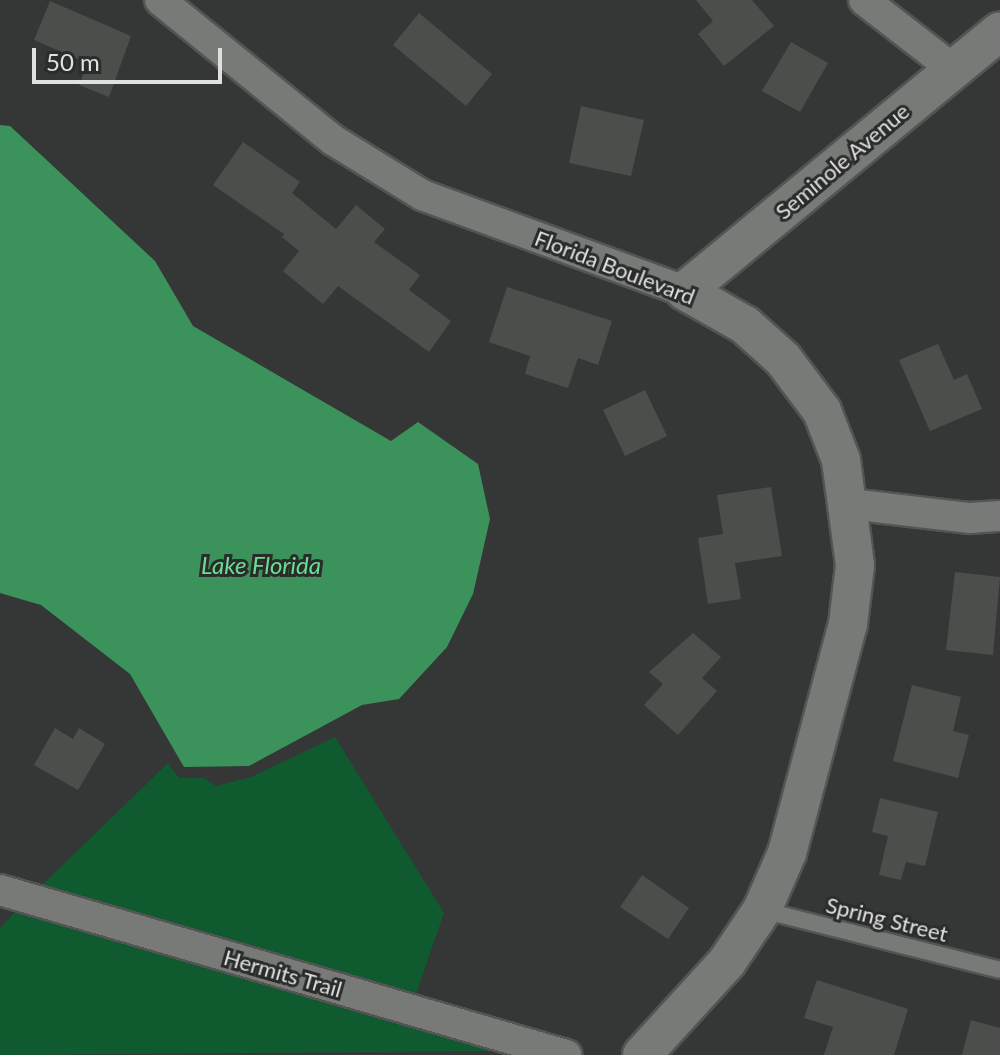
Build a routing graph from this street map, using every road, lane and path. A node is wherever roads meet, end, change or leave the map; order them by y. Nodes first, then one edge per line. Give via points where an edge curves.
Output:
1 (160, 0) edge
2 (864, 0) edge
3 (1000, 31) edge
4 (953, 69) junction
5 (685, 291) junction
6 (850, 504) junction
7 (1000, 516) edge
8 (0, 890) edge
9 (762, 910) junction
10 (1000, 970) edge
11 (514, 1049) edge
12 (566, 1055) edge
13 (642, 1055) edge

1 - 5 street, Florida Boulevard via 333,140 422,195
2 - 4 street
3 - 4 street, Seminole Avenue
4 - 5 street, Seminole Avenue
5 - 6 street, Florida Boulevard via 745,325 783,359 822,411 841,460
6 - 7 street via 970,518
6 - 9 street, Florida Boulevard via 855,565 848,624 787,853
8 - 11 street, Hermits Trail
9 - 10 lane, Spring Street
9 - 13 street, Florida Boulevard via 727,962
11 - 12 street, Hermits Trail

